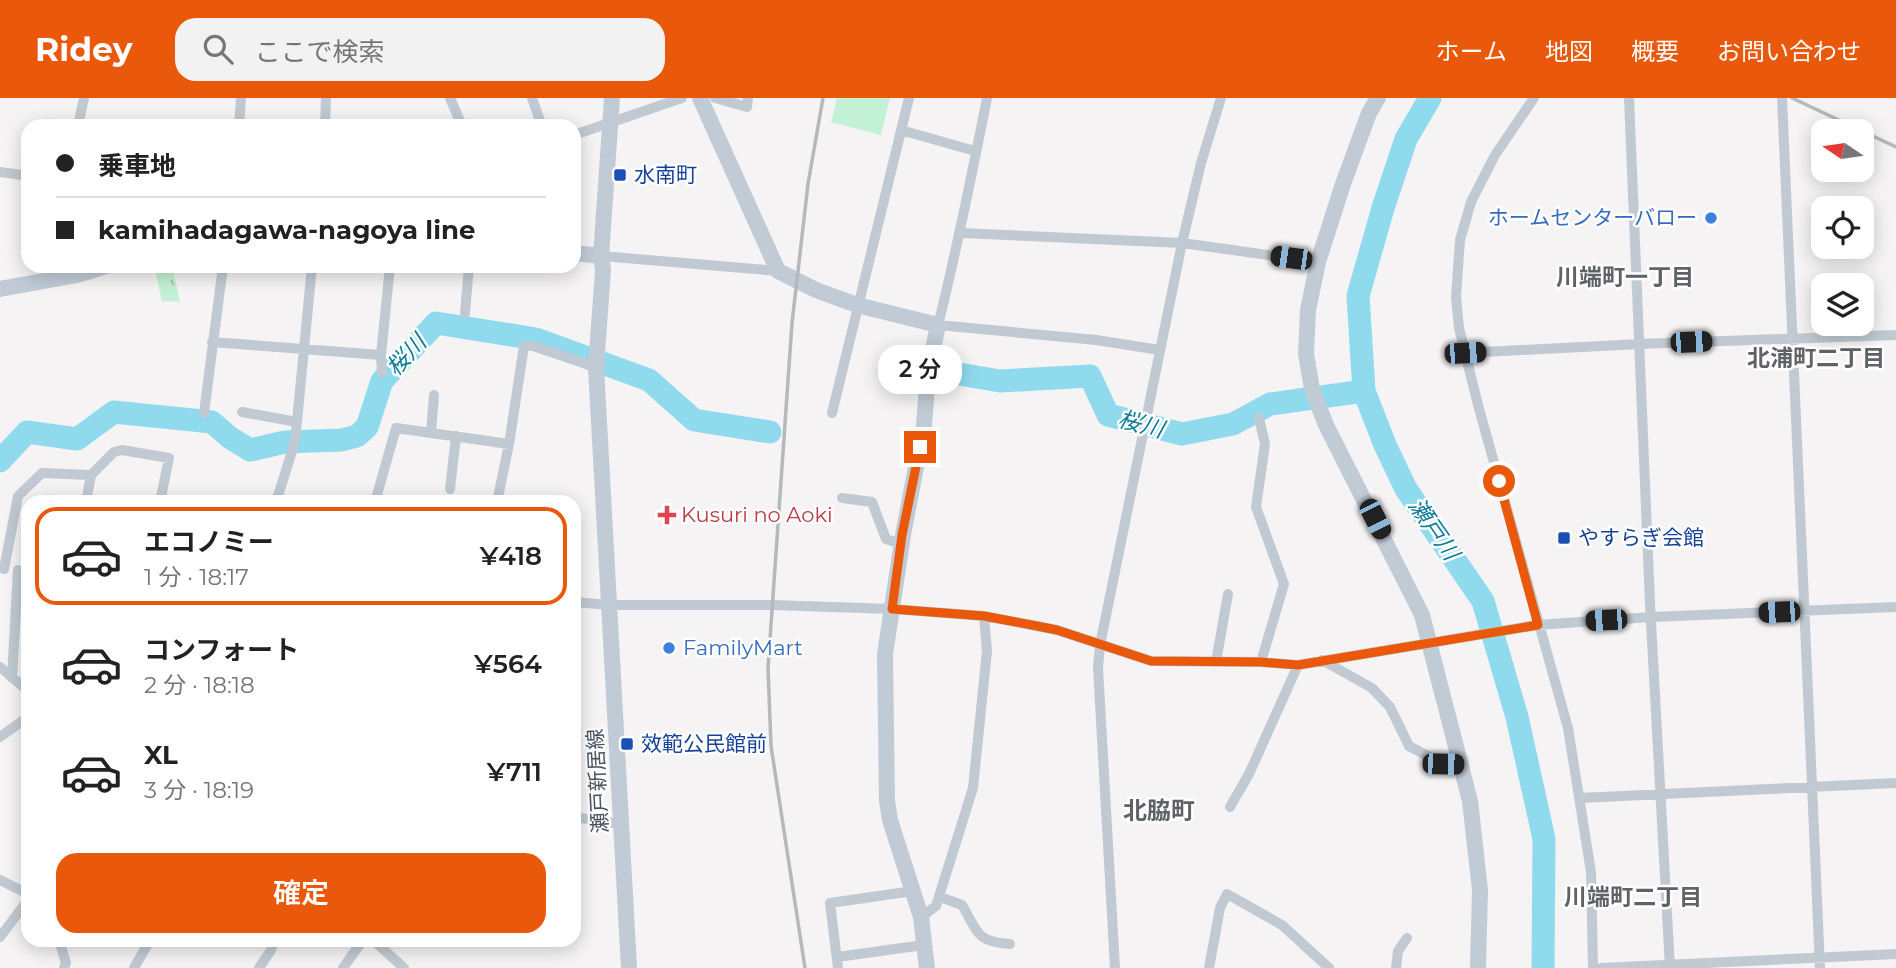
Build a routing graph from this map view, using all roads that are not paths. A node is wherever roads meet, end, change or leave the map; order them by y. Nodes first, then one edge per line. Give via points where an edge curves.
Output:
1 (84, 98) edge
2 (241, 98) edge
3 (326, 98) edge
4 (450, 98) edge
5 (532, 98) edge
6 (612, 98) edge
7 (682, 98) edge
8 (700, 98) edge
9 (715, 98) edge
10 (748, 98) edge
11 (909, 98) edge
12 (987, 98) edge
13 (1221, 98) edge
14 (1378, 98) edge
15 (1534, 98) edge
16 (1629, 98) edge
17 (1782, 98) edge
18 (80, 119) edge
19 (240, 119) edge
20 (325, 119) edge
21 (459, 119) edge
22 (540, 119) edge
23 (611, 122) junction
24 (901, 130) junction
25 (581, 133) edge
26 (975, 151) junction
27 (0, 172) edge
28 (21, 175) edge
29 (961, 233) junction
30 (1182, 243) junction
31 (581, 254) edge
32 (601, 256) junction
33 (1318, 262) junction
34 (778, 271) junction
35 (63, 273) edge
36 (222, 273) edge
37 (311, 273) edge
38 (389, 273) edge
39 (469, 273) edge
40 (0, 289) edge
41 (857, 304) junction
42 (465, 313) dead end
43 (938, 325) junction
44 (1896, 335) edge
45 (1791, 339) junction
46 (212, 342) junction
47 (1640, 344) junction
48 (304, 349) junction
49 (1160, 350) junction
50 (1465, 353) junction
51 (381, 355) junction
52 (596, 367) junction
53 (382, 373) dead end
54 (435, 394) dead end
55 (242, 412) dead end
56 (204, 413) dead end
57 (832, 413) dead end
58 (1259, 418) dead end
59 (297, 422) junction
60 (431, 433) junction
61 (457, 436) junction
62 (509, 444) junction
63 (91, 475) junction
64 (450, 489) dead end
65 (87, 495) edge
66 (161, 495) edge
67 (278, 495) edge
68 (376, 495) edge
69 (499, 495) edge
70 (842, 498) dead end
71 (901, 544) junction
72 (2, 569) edge
73 (21, 570) edge
74 (21, 590) edge
75 (1228, 594) dead end
76 (581, 602) edge
77 (610, 604) junction
78 (1896, 607) edge
79 (892, 609) junction
80 (1804, 611) junction
81 (984, 616) junction
82 (1652, 617) junction
83 (1532, 626) junction
84 (1429, 643) junction
85 (1100, 645) junction
86 (1322, 660) junction
87 (1216, 662) junction
88 (1261, 662) junction
89 (1298, 665) junction
90 (0, 667) edge
91 (12, 678) junction
92 (21, 685) edge
93 (21, 722) edge
94 (0, 737) edge
95 (1461, 764) junction
96 (1896, 783) edge
97 (1812, 787) junction
98 (1660, 793) junction
99 (1580, 798) junction
100 (1230, 807) dead end
101 (581, 818) edge
102 (621, 824) junction
103 (0, 880) edge
104 (21, 890) edge
105 (913, 891) junction
106 (940, 897) junction
107 (21, 909) edge
108 (921, 917) junction
109 (0, 937) edge
110 (1407, 938) dead end
111 (1010, 944) dead end
112 (925, 946) junction
113 (61, 947) edge
114 (146, 947) edge
115 (272, 947) edge
116 (358, 947) edge
117 (381, 947) edge
118 (1896, 954) edge
119 (1319, 958) junction
120 (838, 962) edge
121 (1820, 963) edge
122 (1670, 966) edge
123 (64, 968) edge
124 (134, 968) edge
125 (259, 968) edge
126 (343, 968) edge
127 (404, 968) edge
128 (629, 968) edge
129 (927, 968) edge
130 (1115, 968) edge
131 (1209, 968) edge
132 (1310, 968) edge
133 (1329, 968) edge
134 (1396, 968) edge
135 (1478, 968) edge
136 (1593, 968) edge
137 (1601, 968) edge

1 - 18 street
2 - 19 street
3 - 20 street
4 - 21 street
5 - 22 street
6 - 23 street, 瀬戸新居線
7 - 23 street
8 - 34 street
9 - 10 street via 747,107
11 - 24 street
12 - 26 street
13 - 30 street
14 - 33 street
15 - 50 street via 1481,181 1462,232 1456,298
16 - 47 street
17 - 45 street
23 - 25 street
23 - 32 street, 瀬戸新居線
24 - 26 street
24 - 41 street
26 - 29 street
27 - 28 street
29 - 30 street
29 - 43 street
30 - 33 street
30 - 49 street
31 - 32 street
32 - 34 street
32 - 52 street, 瀬戸新居線
33 - 84 street via 1308,310 1306,354 1312,389 1422,615
34 - 41 street
35 - 40 street
36 - 46 street
37 - 48 street
38 - 51 street
39 - 42 street
41 - 43 street
41 - 57 street
43 - 49 street
43 - 71 street
44 - 45 street
45 - 47 street
45 - 80 street
46 - 48 street
46 - 56 street
47 - 50 street
47 - 82 street
48 - 51 street
48 - 59 street
49 - 85 street
50 - 83 street
51 - 53 street
52 - 62 street via 524,346
52 - 77 street, 瀬戸新居線
54 - 60 street
55 - 59 street
58 - 88 street via 1265,444 1256,507 1284,584
59 - 67 street
60 - 61 street
60 - 68 street via 396,428
61 - 62 street
61 - 64 street
62 - 69 street
63 - 65 street
63 - 66 street via 122,450 169,458
63 - 72 street via 42,473 18,496
70 - 71 street via 872,502 886,539
71 - 79 street
72 - 73 street
74 - 91 street
75 - 87 street
76 - 77 street
77 - 79 street
77 - 102 street, 瀬戸新居線
78 - 80 street
79 - 81 street
79 - 105 street via 885,654 887,801
80 - 82 street
80 - 97 street
81 - 85 street via 1057,630
81 - 106 street via 987,652 973,788
82 - 83 street
82 - 98 street
83 - 84 street
83 - 99 street via 1568,728
84 - 86 street
84 - 95 street
85 - 87 street via 1151,661
85 - 130 street
86 - 89 street
86 - 95 street via 1372,688 1390,707 1409,747 1443,764
87 - 88 street
88 - 89 street
89 - 100 street
90 - 91 street
91 - 92 street
93 - 94 street
95 - 135 street via 1480,890
96 - 97 street
97 - 98 street
97 - 121 street
98 - 99 street
98 - 122 street
99 - 136 street via 1591,872
101 - 102 street
102 - 128 street, 瀬戸新居線
103 - 104 street
105 - 108 street
105 - 120 street via 830,903
106 - 108 street
106 - 111 street via 962,905 981,937
107 - 109 street
108 - 112 street
110 - 134 street via 1398,951
112 - 120 street
112 - 129 street
113 - 123 street
114 - 124 street
115 - 125 street
116 - 126 street
117 - 127 street
118 - 121 street
119 - 131 street via 1282,925 1227,894
119 - 132 street
119 - 133 street
121 - 122 street
122 - 137 street

